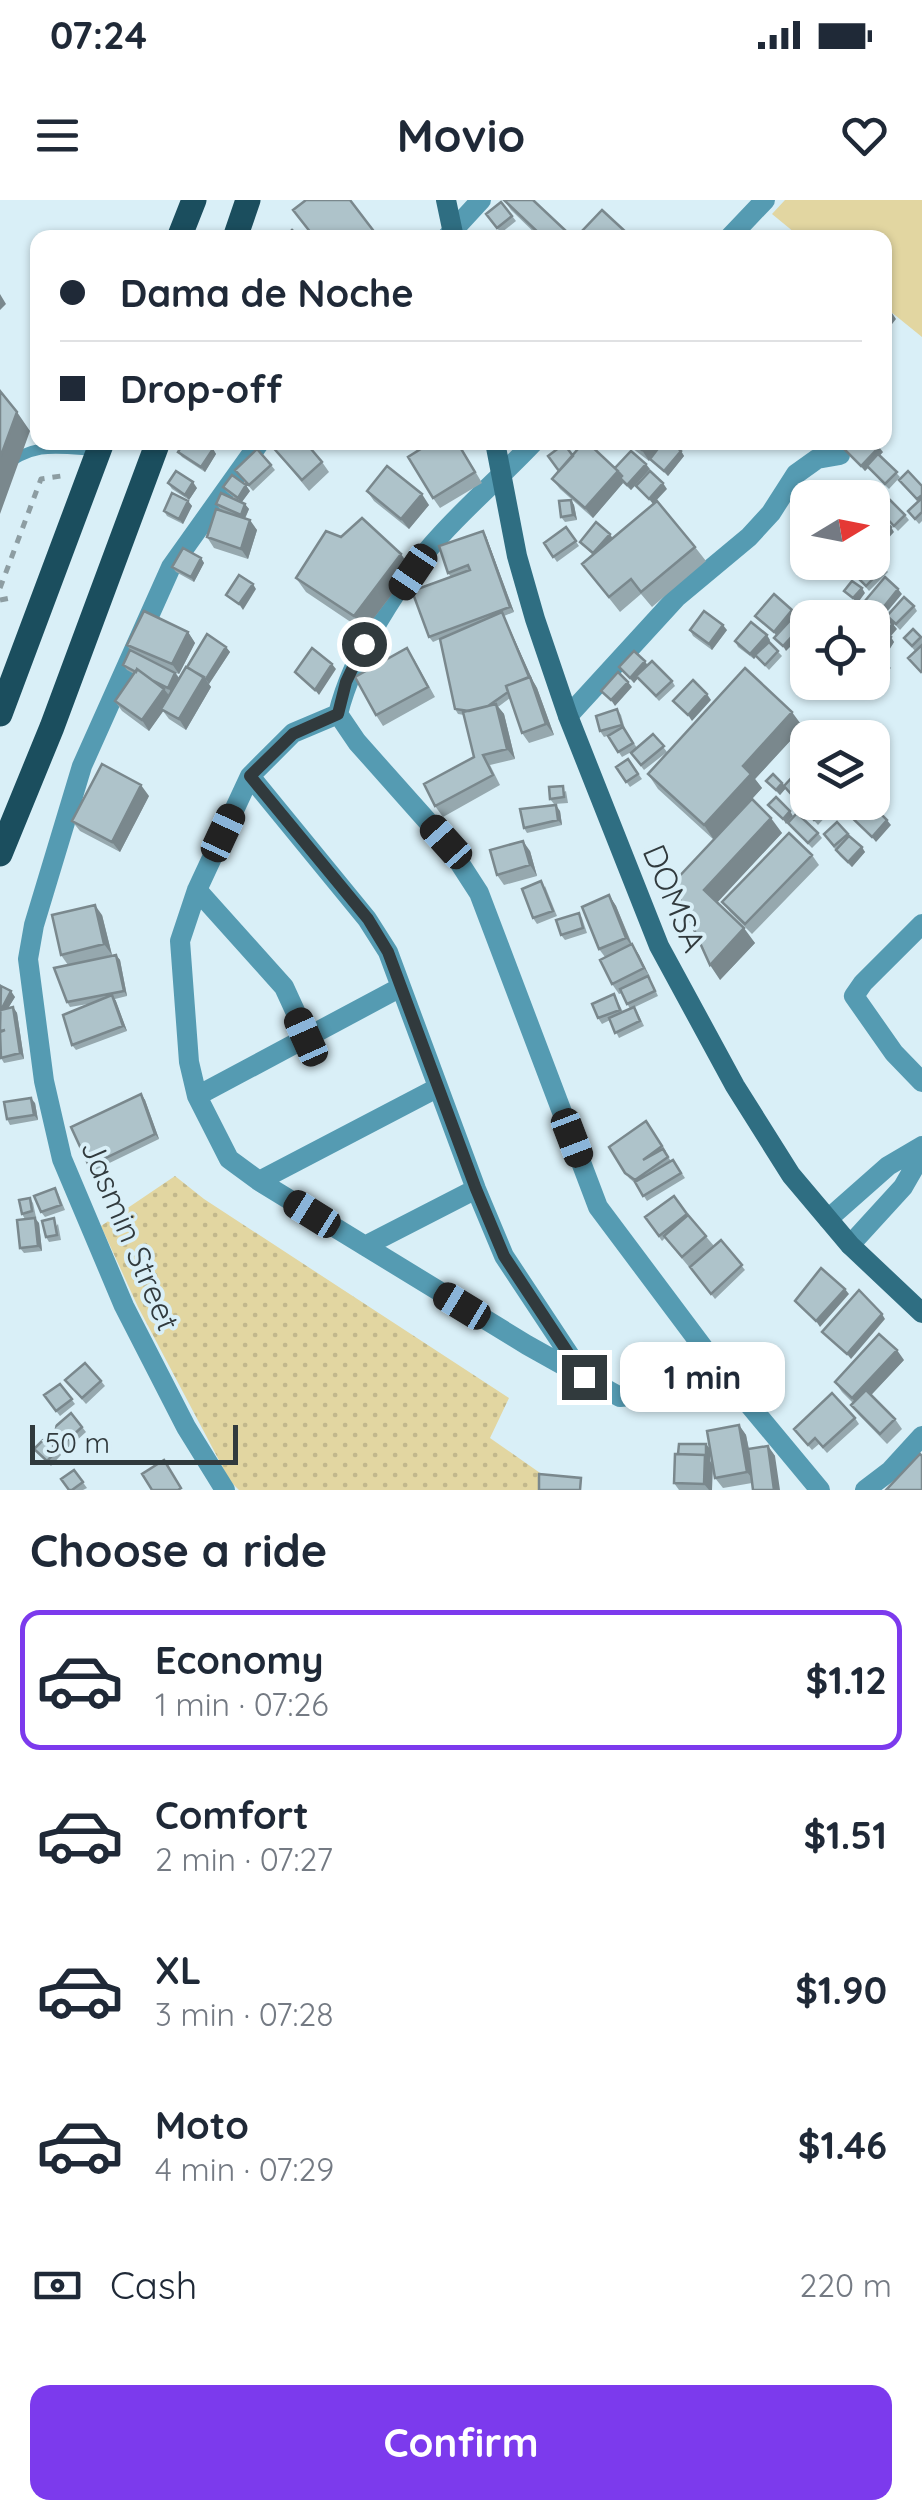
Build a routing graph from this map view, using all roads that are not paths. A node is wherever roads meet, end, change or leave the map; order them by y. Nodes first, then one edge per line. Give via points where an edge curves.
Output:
1 (184, 200) edge
2 (194, 200) edge
3 (248, 200) edge
4 (446, 200) edge
5 (481, 200) edge
6 (765, 200) edge
7 (177, 230) edge
8 (179, 230) edge
9 (238, 230) edge
10 (450, 230) edge
11 (455, 230) edge
12 (737, 230) edge
13 (38, 450) edge
14 (98, 450) edge
15 (155, 450) edge
16 (254, 450) edge
17 (497, 450) edge
18 (527, 450) edge
19 (840, 455) edge
20 (0, 469) edge
21 (502, 477) junction
22 (0, 714) edge
23 (338, 714) junction
24 (568, 716) junction
25 (250, 776) junction
26 (0, 854) edge
27 (196, 890) junction
28 (922, 924) edge
29 (401, 986) junction
30 (306, 1037) junction
31 (922, 1082) edge
32 (438, 1088) junction
33 (197, 1096) junction
34 (922, 1146) edge
35 (922, 1154) edge
36 (260, 1181) junction
37 (476, 1189) junction
38 (828, 1219) junction
39 (850, 1245) junction
40 (365, 1246) junction
41 (922, 1313) edge
42 (718, 1366) junction
43 (584, 1377) junction
44 (922, 1436) edge
45 (225, 1490) edge
46 (820, 1490) edge
47 (865, 1490) edge

1 - 7 lane
2 - 8 main road
3 - 9 main road
4 - 10 main road
5 - 11 street
6 - 12 street
13 - 20 lane via 22,452
14 - 22 main road
15 - 26 main road
16 - 45 street, Jasmin Street via 170,566 82,766 28,958 62,1159 124,1306
17 - 21 main road, DOMSA
18 - 21 street
19 - 24 street via 796,474 757,529 677,597
21 - 23 street via 413,572 364,644
21 - 24 main road, DOMSA via 522,572
23 - 25 street via 293,734
23 - 42 street via 446,842 479,893 598,1207
24 - 38 main road, DOMSA via 659,946 736,1086
25 - 27 street
25 - 29 street via 368,919
27 - 30 street via 284,987
27 - 33 street via 180,957
28 - 31 street via 854,996
29 - 30 street
29 - 32 street
30 - 33 street
32 - 36 street
32 - 37 street
33 - 36 street via 229,1159
34 - 38 street via 888,1166
35 - 39 street via 903,1188
36 - 40 street
37 - 40 street
37 - 43 street via 504,1256
38 - 39 main road, DOMSA
39 - 41 main road, DOMSA
40 - 43 street
42 - 43 street via 669,1393 648,1396 620,1397
42 - 46 street
44 - 47 street

